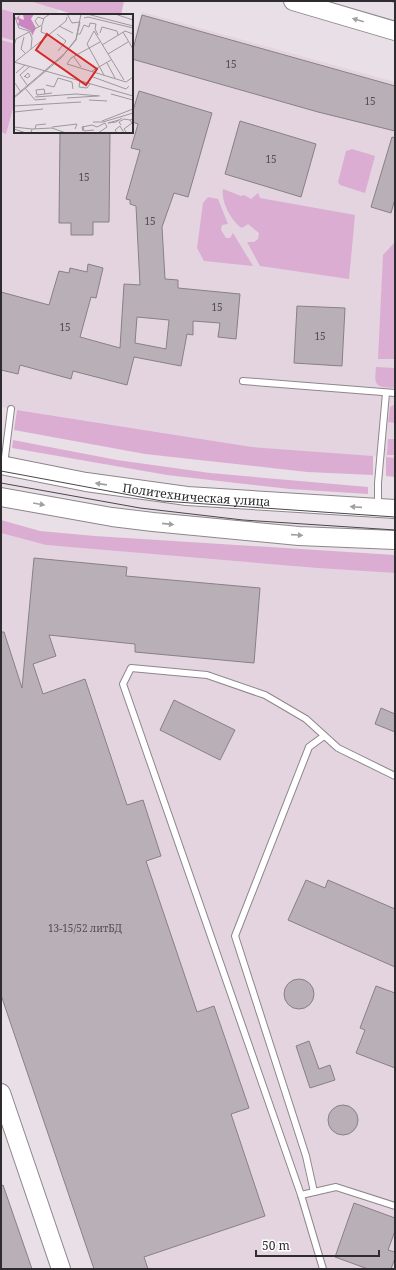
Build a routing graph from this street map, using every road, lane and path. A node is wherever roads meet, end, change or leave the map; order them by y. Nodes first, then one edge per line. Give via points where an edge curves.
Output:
1 (293, 1) edge
2 (392, 1) edge
3 (395, 2) edge
4 (395, 31) edge
5 (243, 381) dead end
6 (386, 393) junction
7 (395, 393) edge
8 (11, 409) dead end
9 (3, 465) edge
10 (1, 497) edge
11 (387, 508) edge
12 (395, 540) edge
13 (324, 736) junction
14 (395, 776) edge
15 (2, 1108) edge
16 (314, 1192) junction
17 (301, 1195) junction
18 (395, 1206) edge
19 (52, 1269) edge
20 (62, 1269) edge
21 (323, 1269) edge

4 -> 1 main road
2 - 3 path
5 - 6 lane
6 - 7 lane
6 - 11 lane via 378,483
8 - 9 lane
11 -> 9 main road, Политехническая улица via 187,496 86,482
10 -> 12 main road via 153,522 299,536
13 - 14 lane via 338,748
13 - 16 lane via 309,747 235,936 306,1156
13 - 17 lane via 306,719 265,695 207,675 130,668 123,684
15 - 19 main road
15 - 20 main road
16 - 17 lane
16 - 18 lane via 336,1187
17 - 21 lane

